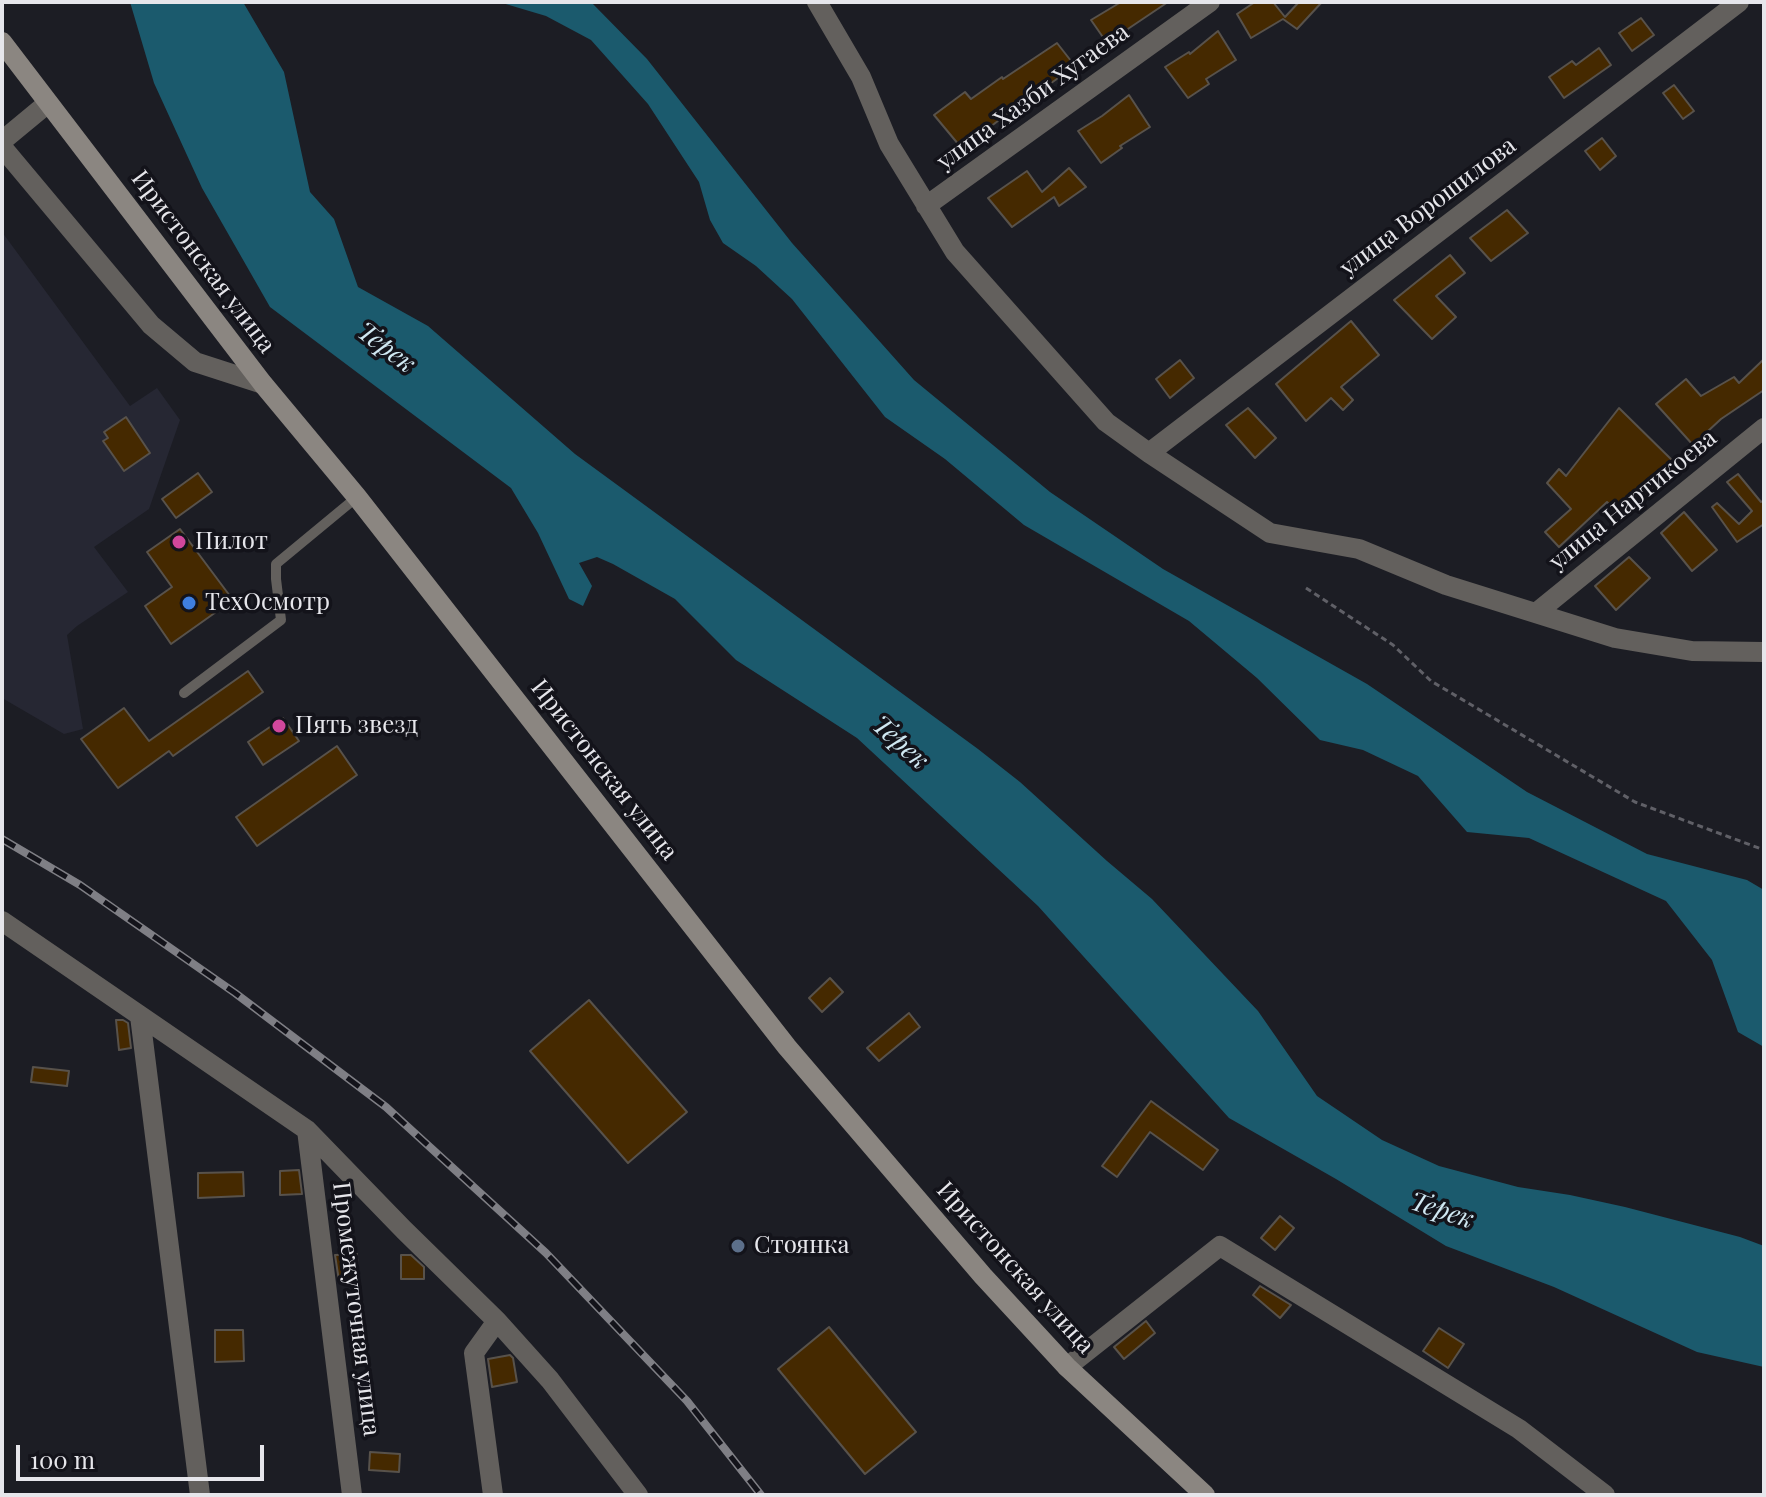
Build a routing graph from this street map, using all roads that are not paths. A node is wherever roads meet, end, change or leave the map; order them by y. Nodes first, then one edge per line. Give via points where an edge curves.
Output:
1 (817, 2) edge
2 (1210, 2) edge
3 (1739, 2) edge
4 (2, 42) edge
5 (48, 103) junction
6 (2, 141) edge
7 (2, 147) edge
8 (926, 206) junction
9 (263, 384) junction
10 (1764, 428) edge
11 (1149, 453) junction
12 (357, 497) junction
13 (1536, 613) junction
14 (1764, 652) edge
15 (184, 693) dead end
16 (2, 921) edge
17 (140, 1016) junction
18 (307, 1130) junction
19 (497, 1321) junction
20 (1067, 1367) junction
21 (200, 1495) edge
22 (352, 1495) edge
23 (493, 1495) edge
24 (638, 1495) edge
25 (1205, 1495) edge
26 (1605, 1495) edge

1 - 8 street
2 - 8 street, улица Хазби Хугаева
3 - 11 street, улица Ворошилова
4 - 5 main road, Иристонская улица
5 - 6 street
5 - 9 main road, Иристонская улица
7 - 9 street via 151,325 195,362
8 - 11 street via 955,252 1106,422
9 - 12 main road, Иристонская улица
10 - 13 street, улица Нартикоева
11 - 13 street via 1270,533 1359,549 1446,585
12 - 15 lane via 276,564 281,620
12 - 20 main road, Иристонская улица via 787,1047
13 - 14 street via 1615,638 1692,651
16 - 17 street
17 - 18 street
17 - 21 street
18 - 19 street
18 - 22 street, Промежуточная улица
19 - 23 street via 474,1353
19 - 24 street via 550,1380
20 - 25 main road, Иристонская улица
20 - 26 street via 1220,1246 1519,1429

